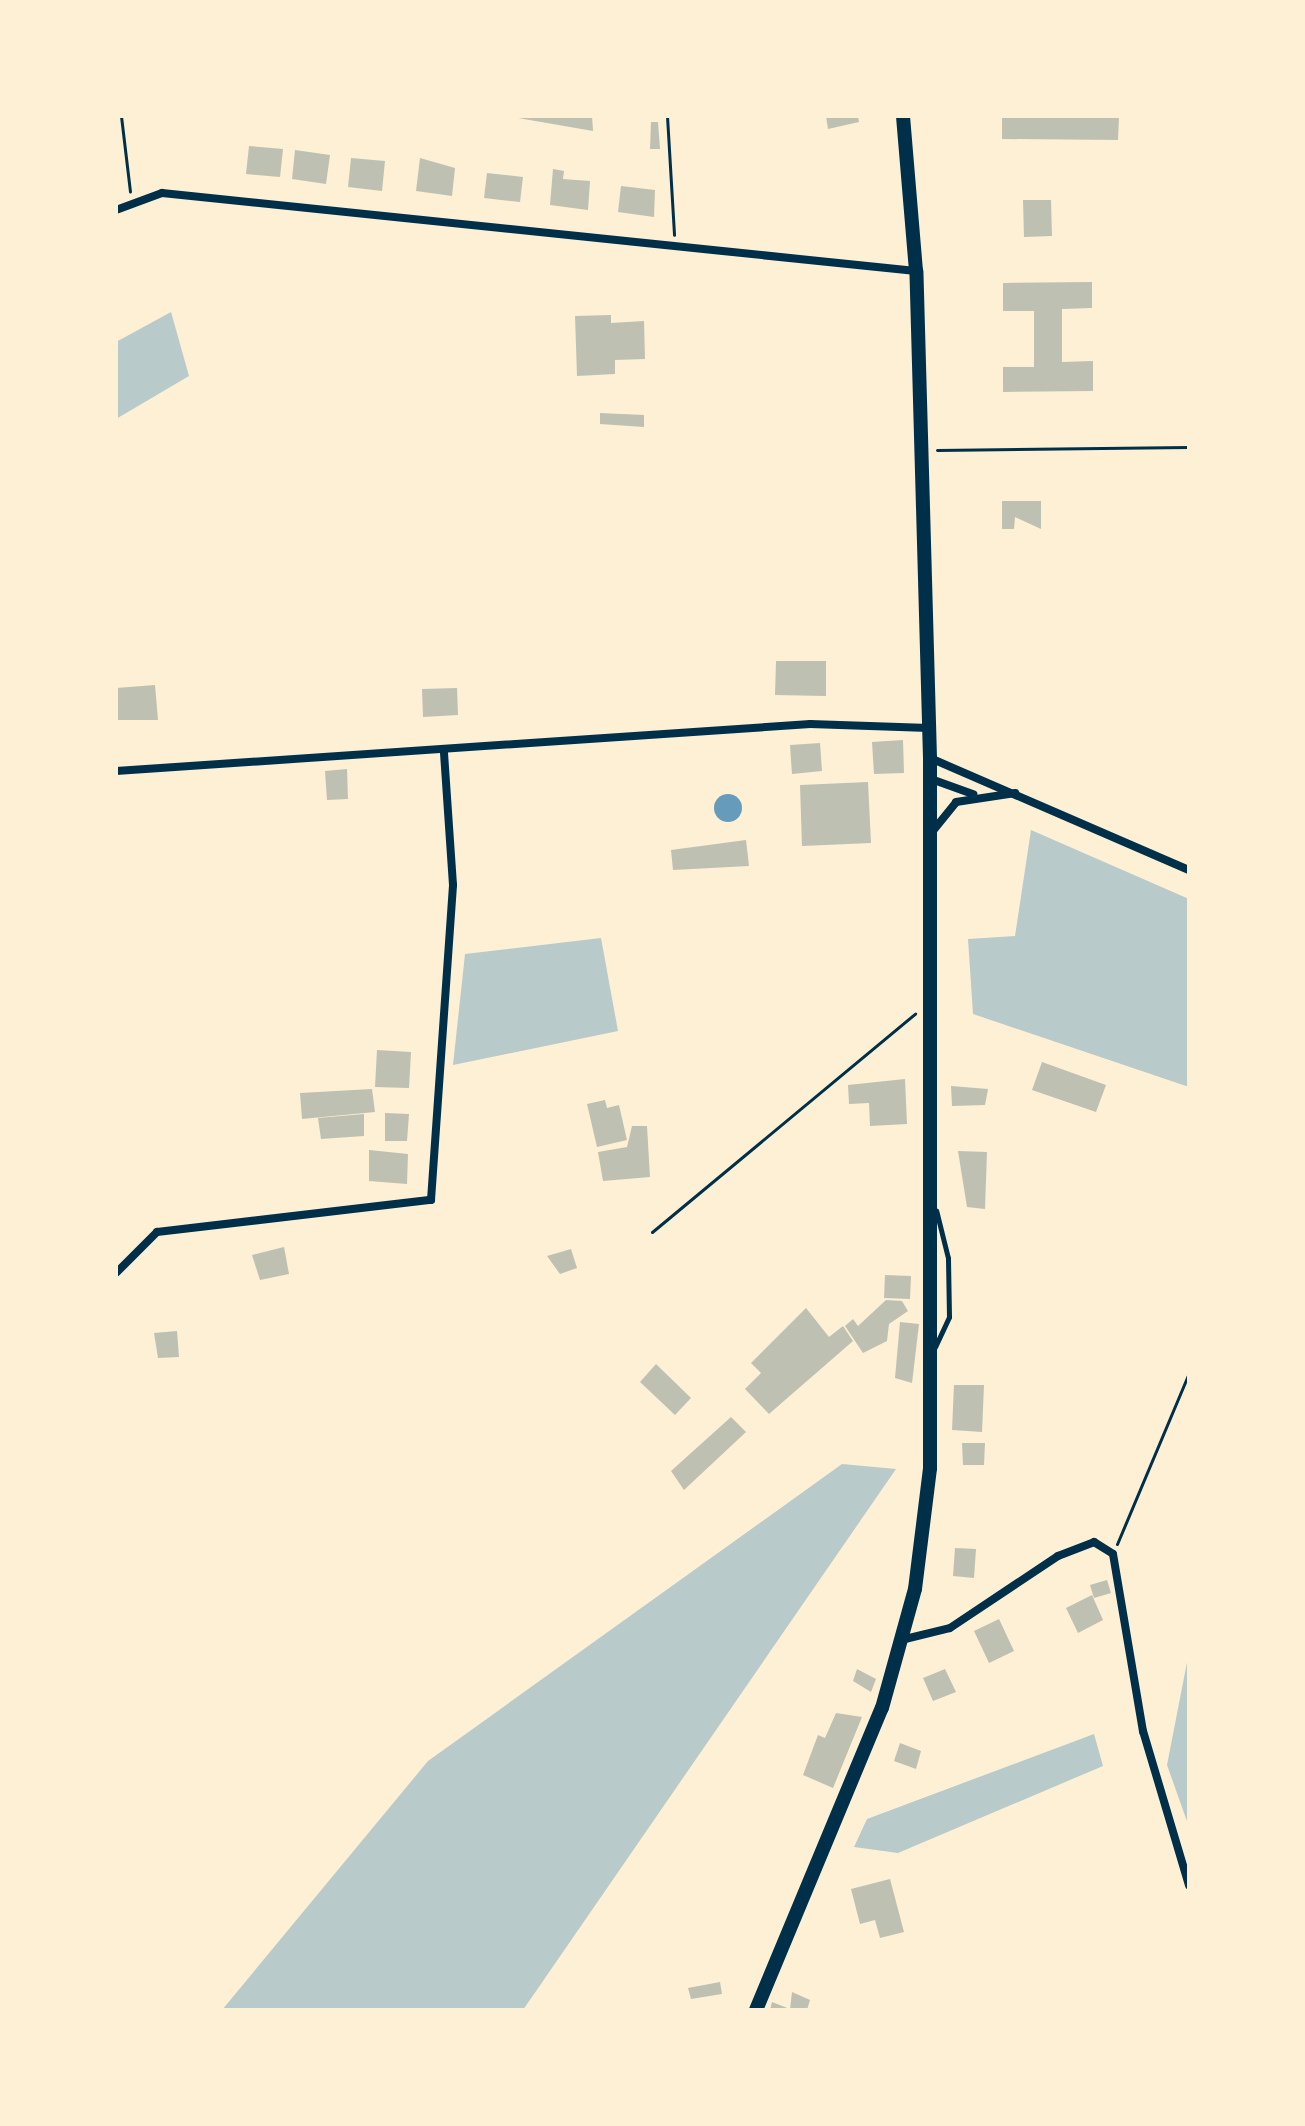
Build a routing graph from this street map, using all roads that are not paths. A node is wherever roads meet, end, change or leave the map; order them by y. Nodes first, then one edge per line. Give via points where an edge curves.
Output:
1 (903, 116) edge
2 (116, 210) edge
3 (916, 271) junction
4 (929, 728) junction
5 (444, 752) junction
6 (930, 758) junction
7 (116, 771) edge
8 (930, 779) junction
9 (1020, 793) junction
10 (979, 794) junction
11 (931, 833) junction
12 (1189, 870) edge
13 (116, 1273) edge
14 (901, 1640) junction
15 (1189, 1885) edge
16 (756, 2010) edge

1 - 3 main road
2 - 3 street via 162,193
3 - 4 main road
4 - 5 street via 810,724
4 - 6 main road
5 - 7 street
5 - 13 street via 453,885 431,1200 157,1232
6 - 8 main road
6 - 9 street
8 - 10 street via 950,792
8 - 11 main road
9 - 10 street
9 - 12 street
10 - 11 street via 956,802
11 - 14 main road via 930,1468
14 - 15 street via 950,1628 1070,1551 1094,1542 1113,1554 1143,1731
14 - 16 main road via 882,1708

